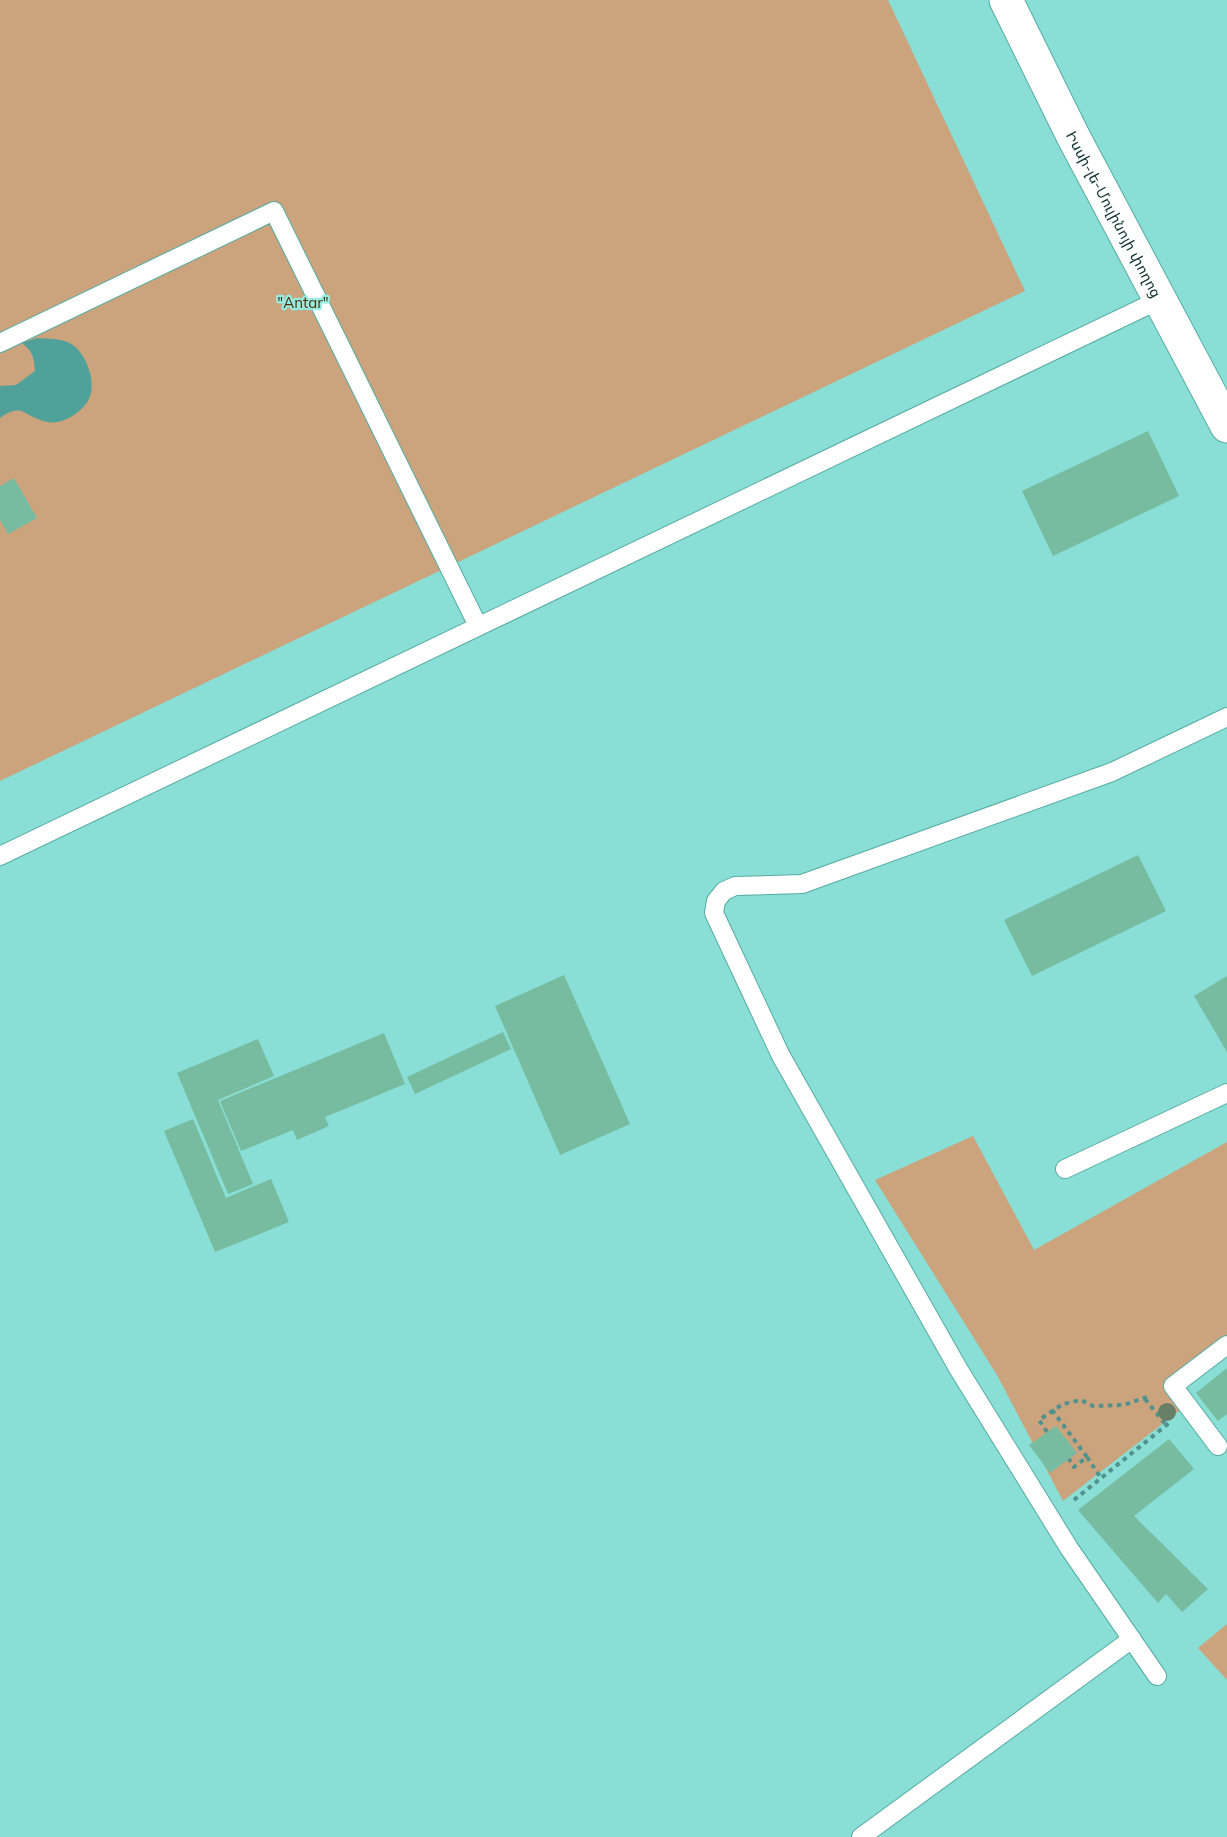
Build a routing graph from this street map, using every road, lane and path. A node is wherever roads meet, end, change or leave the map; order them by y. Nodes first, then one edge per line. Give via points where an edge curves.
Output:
1 (1006, 0) edge
2 (1159, 300) junction
3 (0, 343) edge
4 (1227, 426) edge
5 (478, 627) junction
6 (1227, 717) edge
7 (0, 856) edge
8 (1227, 1093) edge
9 (1065, 1169) dead end
10 (1227, 1345) edge
11 (1173, 1386) junction
12 (1144, 1399) junction
13 (1189, 1407) junction
14 (1052, 1410) junction
15 (1166, 1425) junction
16 (1047, 1432) dead end
17 (1218, 1446) dead end
18 (1087, 1457) junction
19 (1069, 1459) dead end
20 (1101, 1478) junction
21 (1074, 1500) dead end
22 (1132, 1639) junction
23 (1157, 1676) dead end
24 (861, 1837) edge

1 - 2 street, Իսսի-լե-Մուլինոյի փողոց
2 - 4 street, Իսսի-լե-Մուլինոյի փողոց
2 - 5 lane
3 - 5 lane via 274,211
5 - 7 lane
6 - 22 lane via 1112,772 802,884 735,886 716,901 714,913 781,1056 959,1370 1069,1548
8 - 9 lane
10 - 11 lane
11 - 12 path
11 - 13 lane
12 - 14 path via 1124,1405 1093,1406 1081,1400
12 - 15 path
13 - 15 path
13 - 17 lane
14 - 16 path via 1039,1420
14 - 18 path
15 - 20 path
18 - 19 path via 1074,1467
18 - 20 path
20 - 21 path
22 - 23 lane
22 - 24 lane

